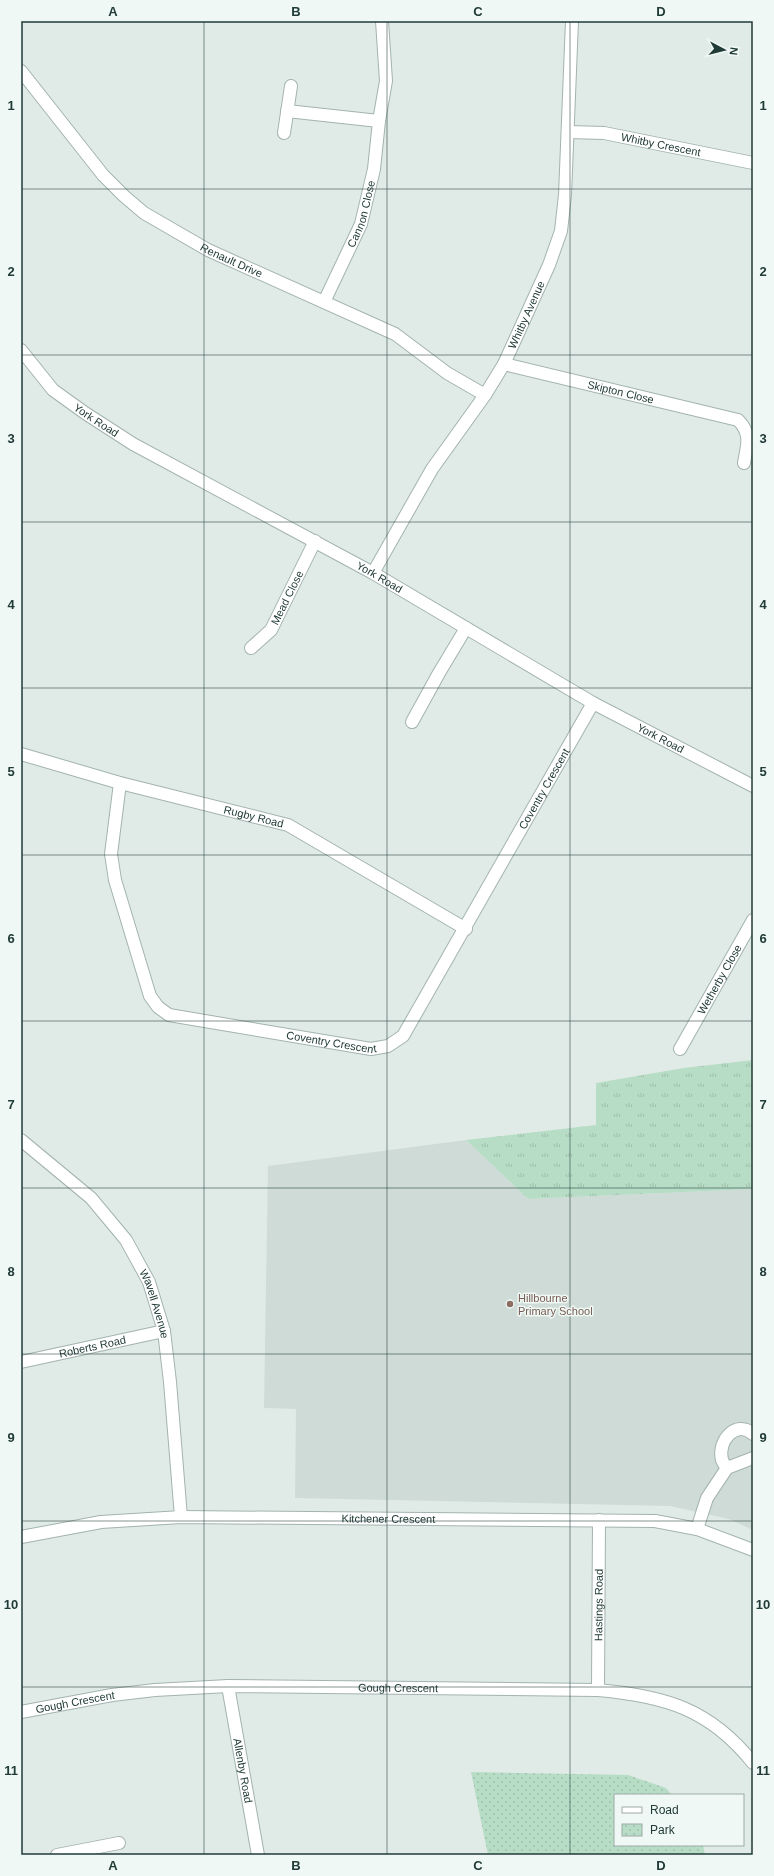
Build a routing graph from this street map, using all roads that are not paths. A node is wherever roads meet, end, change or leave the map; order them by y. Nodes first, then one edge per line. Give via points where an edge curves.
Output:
1 (382, 21) edge
2 (572, 21) edge
3 (21, 71) edge
4 (291, 86) dead end
5 (287, 111) junction
6 (379, 121) junction
7 (568, 132) junction
8 (284, 133) dead end
9 (753, 163) edge
10 (324, 302) junction
11 (21, 350) edge
12 (504, 364) junction
13 (485, 395) junction
14 (744, 463) dead end
15 (315, 542) junction
16 (373, 572) junction
17 (466, 628) junction
18 (251, 648) dead end
19 (593, 703) junction
20 (412, 722) dead end
21 (21, 754) edge
22 (120, 782) junction
23 (753, 786) edge
24 (753, 920) edge
25 (466, 929) junction
26 (680, 1049) dead end
27 (21, 1140) edge
28 (164, 1331) junction
29 (21, 1362) edge
30 (753, 1434) edge
31 (753, 1458) edge
32 (727, 1468) junction
33 (181, 1517) junction
34 (599, 1520) junction
35 (697, 1529) junction
36 (21, 1537) edge
37 (753, 1550) edge
38 (228, 1686) junction
39 (598, 1690) junction
40 (21, 1712) edge
41 (753, 1764) edge
42 (119, 1843) dead end
43 (57, 1855) edge
44 (258, 1855) edge

1 - 6 street, Cannon Close via 386,81
2 - 7 street, Whitby Avenue
3 - 10 street, Renault Drive via 103,175 144,214 208,250
4 - 5 street
5 - 6 street
5 - 8 street
6 - 10 street, Cannon Close via 374,169 361,224
7 - 9 street, Whitby Crescent via 604,133
7 - 12 street, Whitby Avenue via 561,231 549,265
10 - 13 street, Renault Drive via 396,334 447,373
11 - 15 street, York Road via 53,390 85,413 133,444
12 - 13 street, Whitby Avenue
12 - 14 street, Skipton Close via 738,420 746,428 748,440
13 - 16 street, Whitby Avenue via 432,469
15 - 16 street, York Road
15 - 18 street, Mead Close via 271,630
16 - 17 street, York Road
17 - 19 street, York Road
17 - 20 street
19 - 23 street, York Road
19 - 25 street, Coventry Crescent
21 - 22 street, Rugby Road
22 - 25 street, Rugby Road via 288,826
22 - 25 street, Coventry Crescent via 111,854 115,880 150,996 158,1007 169,1015 371,1049 388,1046 403,1036
24 - 26 street, Wetherby Close via 681,1036
27 - 28 street, Wavell Avenue via 91,1198 126,1240 149,1282
28 - 29 street, Roberts Road
28 - 33 street, Wavell Avenue
30 - 32 street via 744,1429 730,1432 722,1451 722,1460
31 - 32 street
32 - 35 street via 707,1498
33 - 34 street, Kitchener Crescent
33 - 36 street, Kitchener Crescent via 101,1522
34 - 35 street, Kitchener Crescent via 655,1521
34 - 39 street, Hastings Road
35 - 37 street, Kitchener Crescent
38 - 39 street, Gough Crescent
38 - 40 street, Gough Crescent via 112,1695
38 - 44 street, Allenby Road
39 - 41 street, Gough Crescent via 648,1696 689,1710 715,1726 740,1747
42 - 43 street

